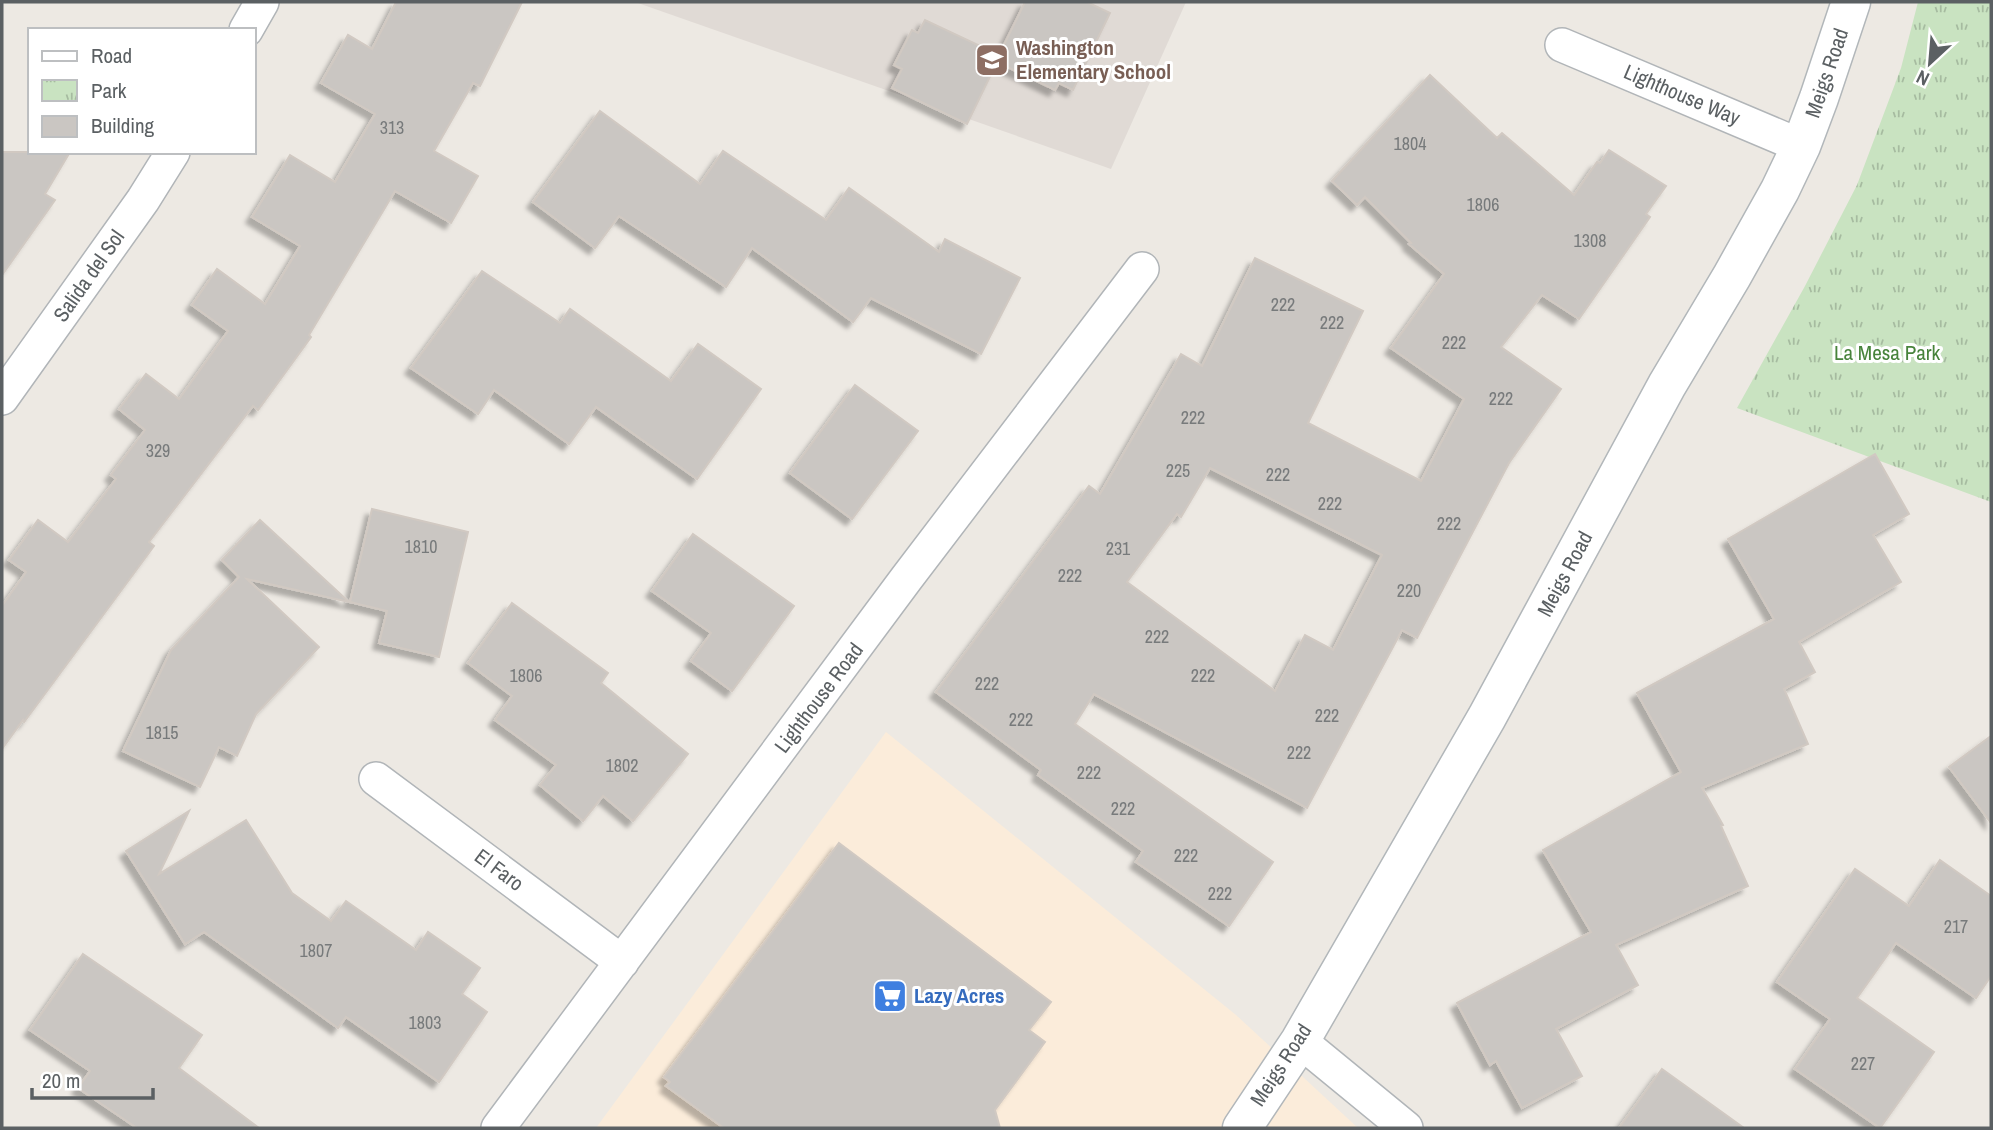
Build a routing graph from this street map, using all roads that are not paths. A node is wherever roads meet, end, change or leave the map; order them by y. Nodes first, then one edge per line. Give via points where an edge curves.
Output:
1 (262, 2) edge
2 (1851, 2) edge
3 (247, 28) edge
4 (1562, 45) dead end
5 (1801, 146) junction
6 (172, 154) edge
7 (1142, 269) dead end
8 (2, 398) edge
9 (376, 779) dead end
10 (622, 962) junction
11 (1300, 1041) junction
12 (498, 1128) edge
13 (1241, 1128) edge
14 (1406, 1128) edge

1 - 3 street
2 - 5 main road, Meigs Road
4 - 5 street, Lighthouse Way
5 - 11 main road, Meigs Road via 1487,718
6 - 8 street, Salida del Sol
7 - 10 street, Lighthouse Road
9 - 10 street, El Faro
10 - 12 street, Lighthouse Road
11 - 13 main road, Meigs Road
11 - 14 street

